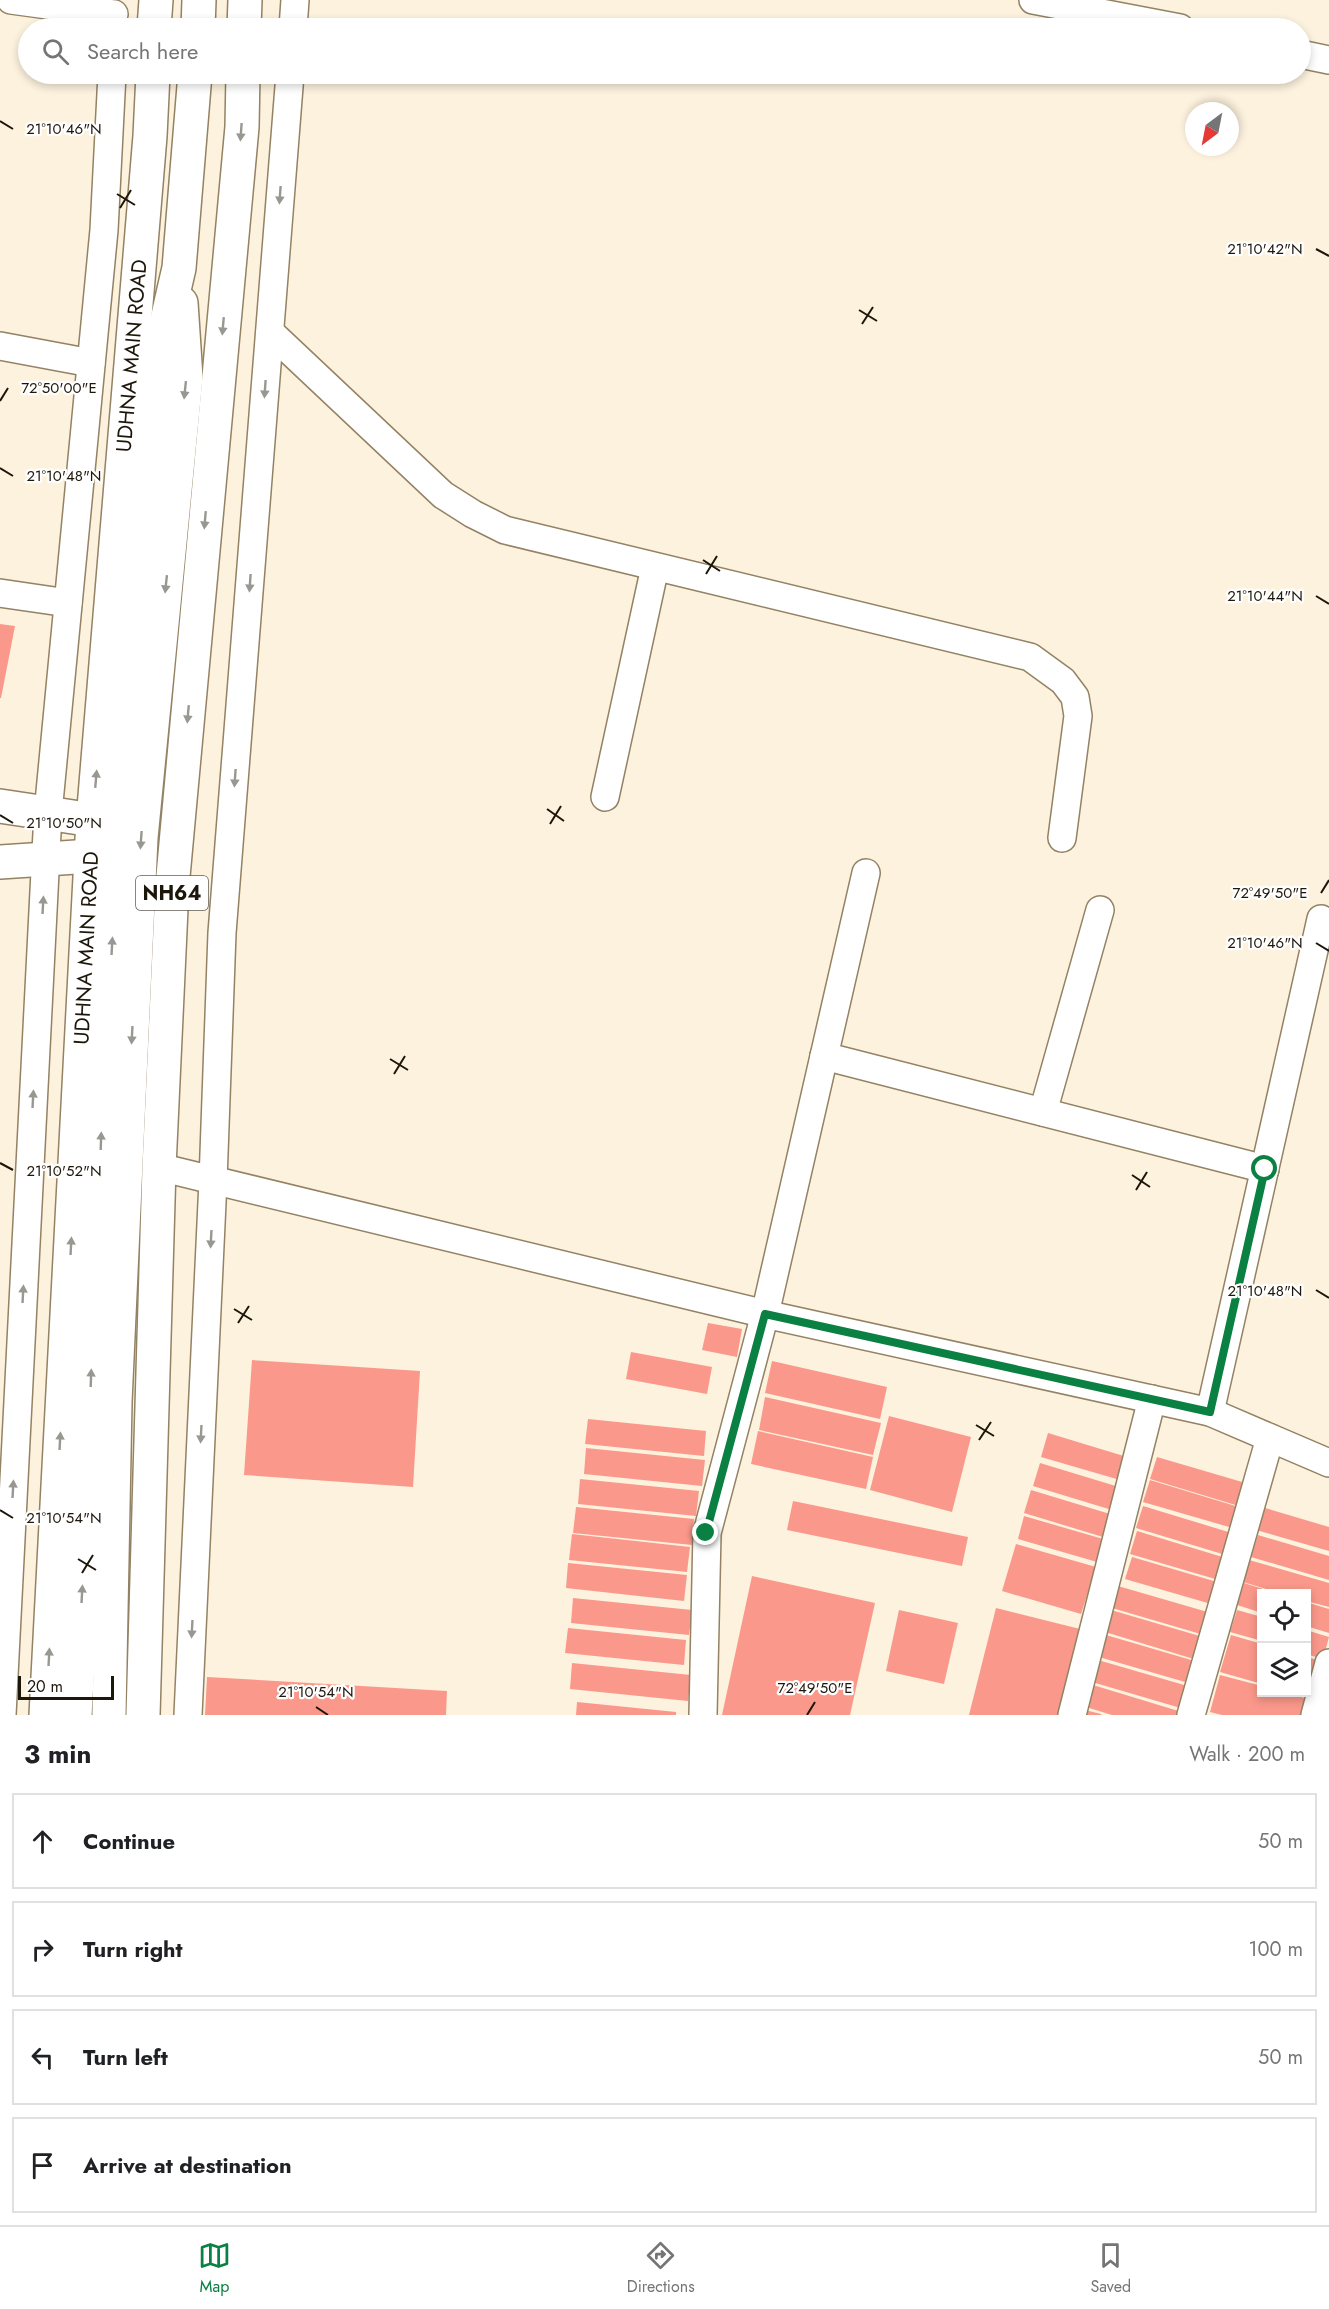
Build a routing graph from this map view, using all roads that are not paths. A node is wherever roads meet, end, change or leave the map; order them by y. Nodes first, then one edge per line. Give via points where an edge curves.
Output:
1 (11, 0) edge
2 (156, 0) edge
3 (199, 0) edge
4 (245, 0) edge
5 (295, 0) edge
6 (1033, 0) edge
7 (1155, 11) edge
8 (114, 14) edge
9 (155, 18) edge
10 (198, 18) edge
11 (244, 18) edge
12 (294, 18) edge
13 (1311, 56) edge
14 (1329, 60) edge
15 (111, 84) edge
16 (152, 84) edge
17 (194, 84) edge
18 (243, 84) edge
19 (289, 84) edge
20 (179, 268) junction
21 (270, 332) junction
22 (0, 346) edge
23 (91, 363) junction
24 (655, 567) junction
25 (0, 592) edge
26 (68, 603) junction
27 (605, 797) dead end
28 (0, 806) edge
29 (48, 813) junction
30 (93, 820) junction
31 (1062, 838) dead end
32 (91, 856) junction
33 (45, 858) junction
34 (0, 862) edge
35 (866, 873) dead end
36 (1100, 910) dead end
37 (1321, 918) dead end
38 (824, 1056) junction
39 (1043, 1112) junction
40 (159, 1167) junction
41 (1265, 1169) junction
42 (213, 1181) junction
43 (765, 1314) junction
44 (1152, 1399) junction
45 (1210, 1412) junction
46 (1270, 1438) junction
47 (1329, 1463) edge
48 (1329, 1663) edge
49 (1, 1705) edge
50 (46, 1715) edge
51 (75, 1715) edge
52 (109, 1715) edge
53 (143, 1715) edge
54 (188, 1715) edge
55 (703, 1715) edge
56 (1072, 1715) edge
57 (1191, 1715) edge
58 (1315, 1715) edge

1 - 8 street
2 - 9 main road
3 - 10 main road
4 - 11 main road
5 - 12 street
6 - 7 street
13 - 14 street
15 - 23 street via 104,230
30 -> 16 main road, UDHNA MAIN ROAD
17 - 20 main road
18 -> 40 main road, NH64 via 172,887
19 -> 21 street
51 -> 20 main road via 104,1080 132,609 156,368
20 -> 52 main road via 186,378 141,838 115,1402
21 - 24 street via 443,495 473,514 505,530
21 -> 42 street via 222,933
22 - 23 street
23 - 26 street
24 - 27 street
24 - 31 street via 1030,657 1062,681 1075,697 1078,716
25 - 26 street
26 - 29 street
28 - 29 main road
29 - 30 main road
29 - 33 street
30 - 32 main road, UDHNA MAIN ROAD
32 - 33 main road
50 -> 32 main road, UDHNA MAIN ROAD
33 - 34 main road
49 -> 33 street
35 - 38 street
36 - 39 street
37 - 41 street
38 - 39 street
38 - 43 street
39 - 41 street
40 - 42 street
40 - 53 main road, NH64
41 - 45 street
42 - 43 street
42 -> 54 street
43 - 44 street
43 - 55 street via 706,1533
44 - 45 street
44 - 56 street
45 - 46 street
46 - 47 street
46 - 57 street
48 - 58 street

